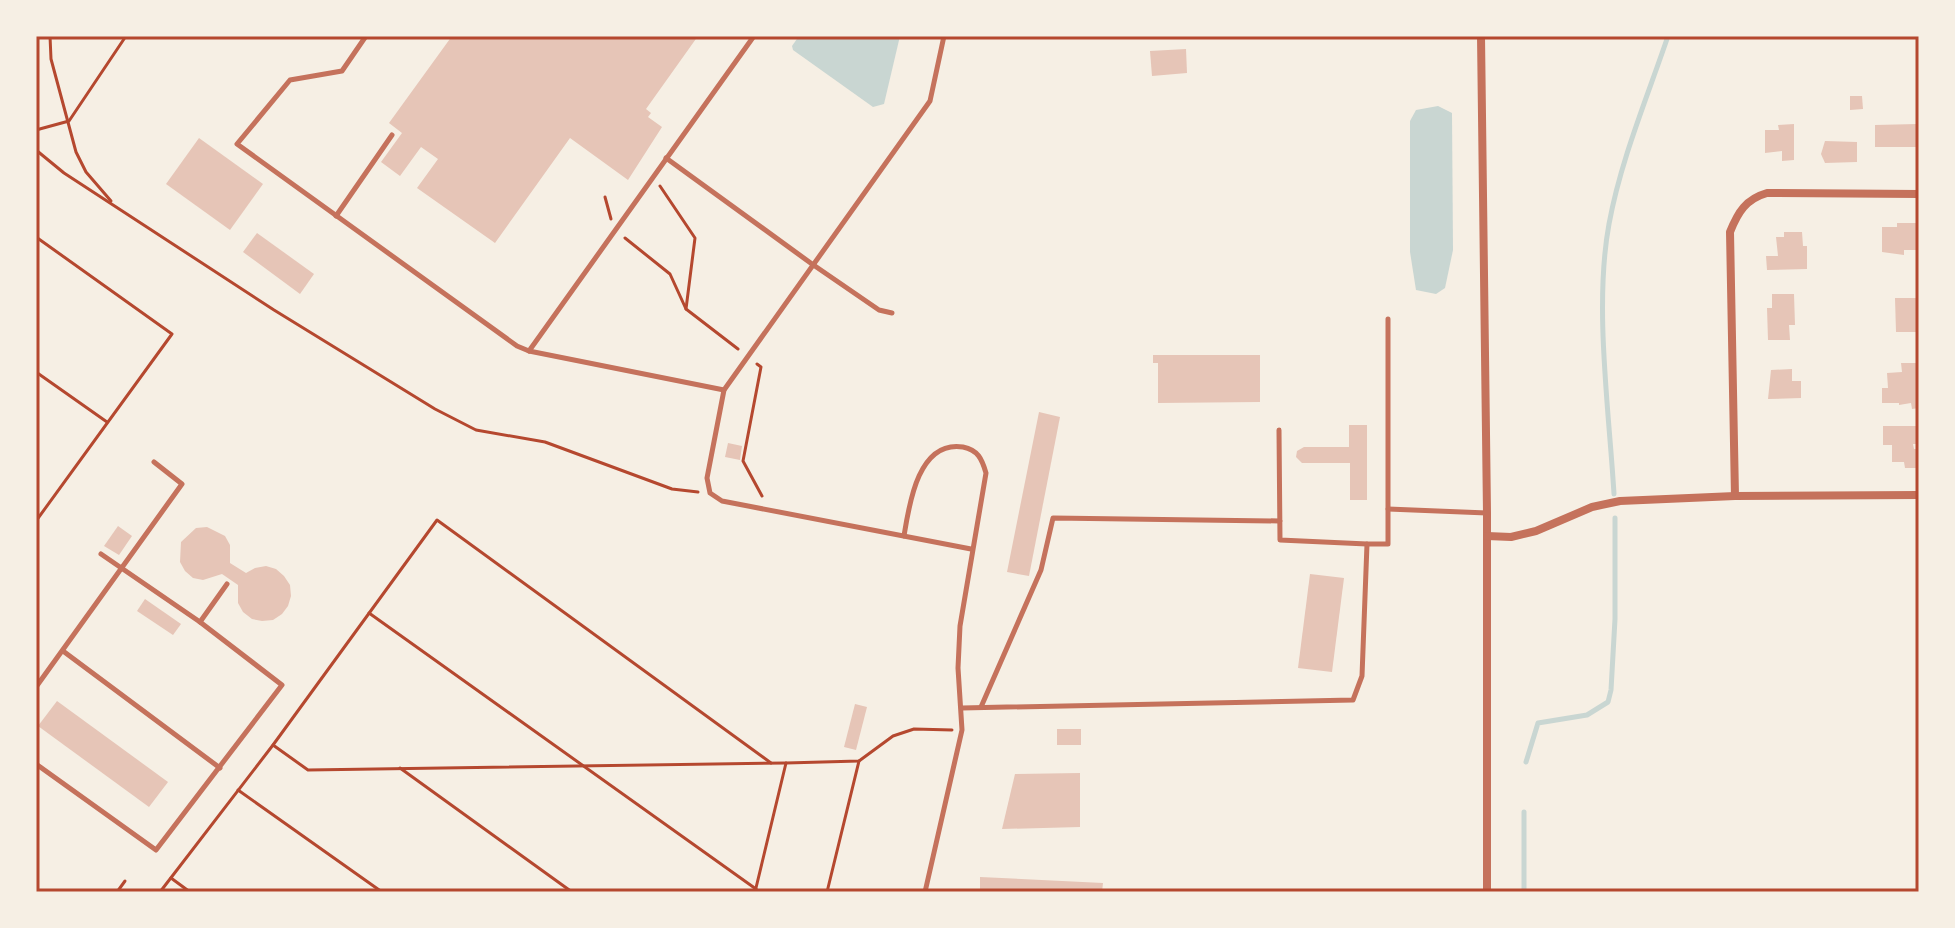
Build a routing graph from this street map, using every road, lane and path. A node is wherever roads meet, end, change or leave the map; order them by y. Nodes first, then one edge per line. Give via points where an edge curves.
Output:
1 (50, 36) edge
2 (126, 36) edge
3 (366, 36) edge
4 (754, 36) edge
5 (944, 36) edge
6 (1481, 36) edge
7 (69, 121) junction
8 (36, 130) edge
9 (392, 135) dead end
10 (36, 150) edge
11 (666, 158) junction
12 (653, 176) junction
13 (1919, 194) edge
14 (605, 197) dead end
15 (118, 208) junction
16 (336, 216) junction
17 (616, 228) junction
18 (36, 237) edge
19 (812, 264) junction
20 (686, 309) junction
21 (892, 313) dead end
22 (1388, 319) dead end
23 (529, 351) junction
24 (747, 356) junction
25 (36, 372) edge
26 (724, 390) junction
27 (107, 422) junction
28 (1279, 430) dead end
29 (154, 462) dead end
30 (710, 493) junction
31 (1919, 495) edge
32 (1735, 496) junction
33 (1388, 509) junction
34 (769, 510) junction
35 (1487, 513) junction
36 (38, 515) edge
37 (36, 521) edge
38 (1280, 521) junction
39 (904, 536) junction
40 (1487, 536) junction
41 (1367, 544) junction
42 (971, 549) junction
43 (101, 554) dead end
44 (123, 567) junction
45 (227, 584) dead end
46 (369, 613) junction
47 (200, 622) junction
48 (63, 651) junction
49 (36, 687) edge
50 (981, 707) junction
51 (962, 708) junction
52 (940, 730) dead end
53 (273, 745) junction
54 (859, 761) junction
55 (771, 763) junction
56 (786, 763) junction
57 (36, 764) edge
58 (584, 766) junction
59 (220, 768) junction
60 (400, 768) junction
61 (238, 790) junction
62 (171, 878) junction
63 (125, 881) dead end
64 (755, 890) edge
65 (117, 892) edge
66 (160, 892) edge
67 (190, 892) edge
68 (382, 892) edge
69 (572, 892) edge
70 (827, 892) edge
71 (925, 892) edge
72 (1487, 892) edge

1 - 7 path via 51,59
2 - 7 path
3 - 16 lane via 342,71 290,80 237,144
4 - 11 lane
5 - 19 lane via 930,101
6 - 35 street
7 - 8 path
7 - 15 path via 86,172
9 - 16 lane
10 - 15 path
11 - 12 lane
11 - 19 lane
12 - 17 lane
12 - 20 path via 695,238
13 - 32 street via 1767,193 1752,197 1737,214 1730,232
14 - 17 path
15 - 30 path via 274,310 476,430 545,442 672,489
16 - 23 lane
17 - 20 path via 670,274
17 - 23 lane
18 - 27 path via 172,334
19 - 21 lane via 879,310
19 - 24 lane
20 - 24 path
22 - 33 lane
23 - 26 lane
24 - 26 lane
24 - 34 path via 761,367 743,461
25 - 27 path
26 - 30 lane via 707,478
27 - 36 path
28 - 38 lane
29 - 44 lane via 182,484
30 - 34 lane via 722,501
31 - 32 street
32 - 40 street via 1614,501 1536,531
33 - 35 lane
33 - 41 lane via 1388,544
34 - 39 lane
35 - 40 street
36 - 37 path
38 - 41 lane via 1280,540
38 - 50 lane via 1053,518 1041,570
39 - 42 lane
39 - 42 lane via 917,478 942,449 958,446 982,458 986,473
40 - 72 street
41 - 50 lane via 1362,676 1353,700
42 - 51 lane via 960,626
43 - 44 lane
44 - 47 lane
44 - 48 lane
45 - 47 lane
46 - 53 path
46 - 55 path via 437,520
46 - 58 path
47 - 59 lane via 282,685
48 - 49 lane
48 - 59 lane
50 - 51 lane
51 - 71 lane via 962,730
52 - 54 path via 914,729 893,736
53 - 60 path via 308,770
53 - 61 path
54 - 56 path
54 - 70 path
55 - 56 path
55 - 58 path
56 - 64 path
57 - 59 lane via 156,850
58 - 60 path
58 - 64 path
60 - 69 path
61 - 62 path
61 - 68 path
62 - 66 path
62 - 67 path
63 - 65 path

